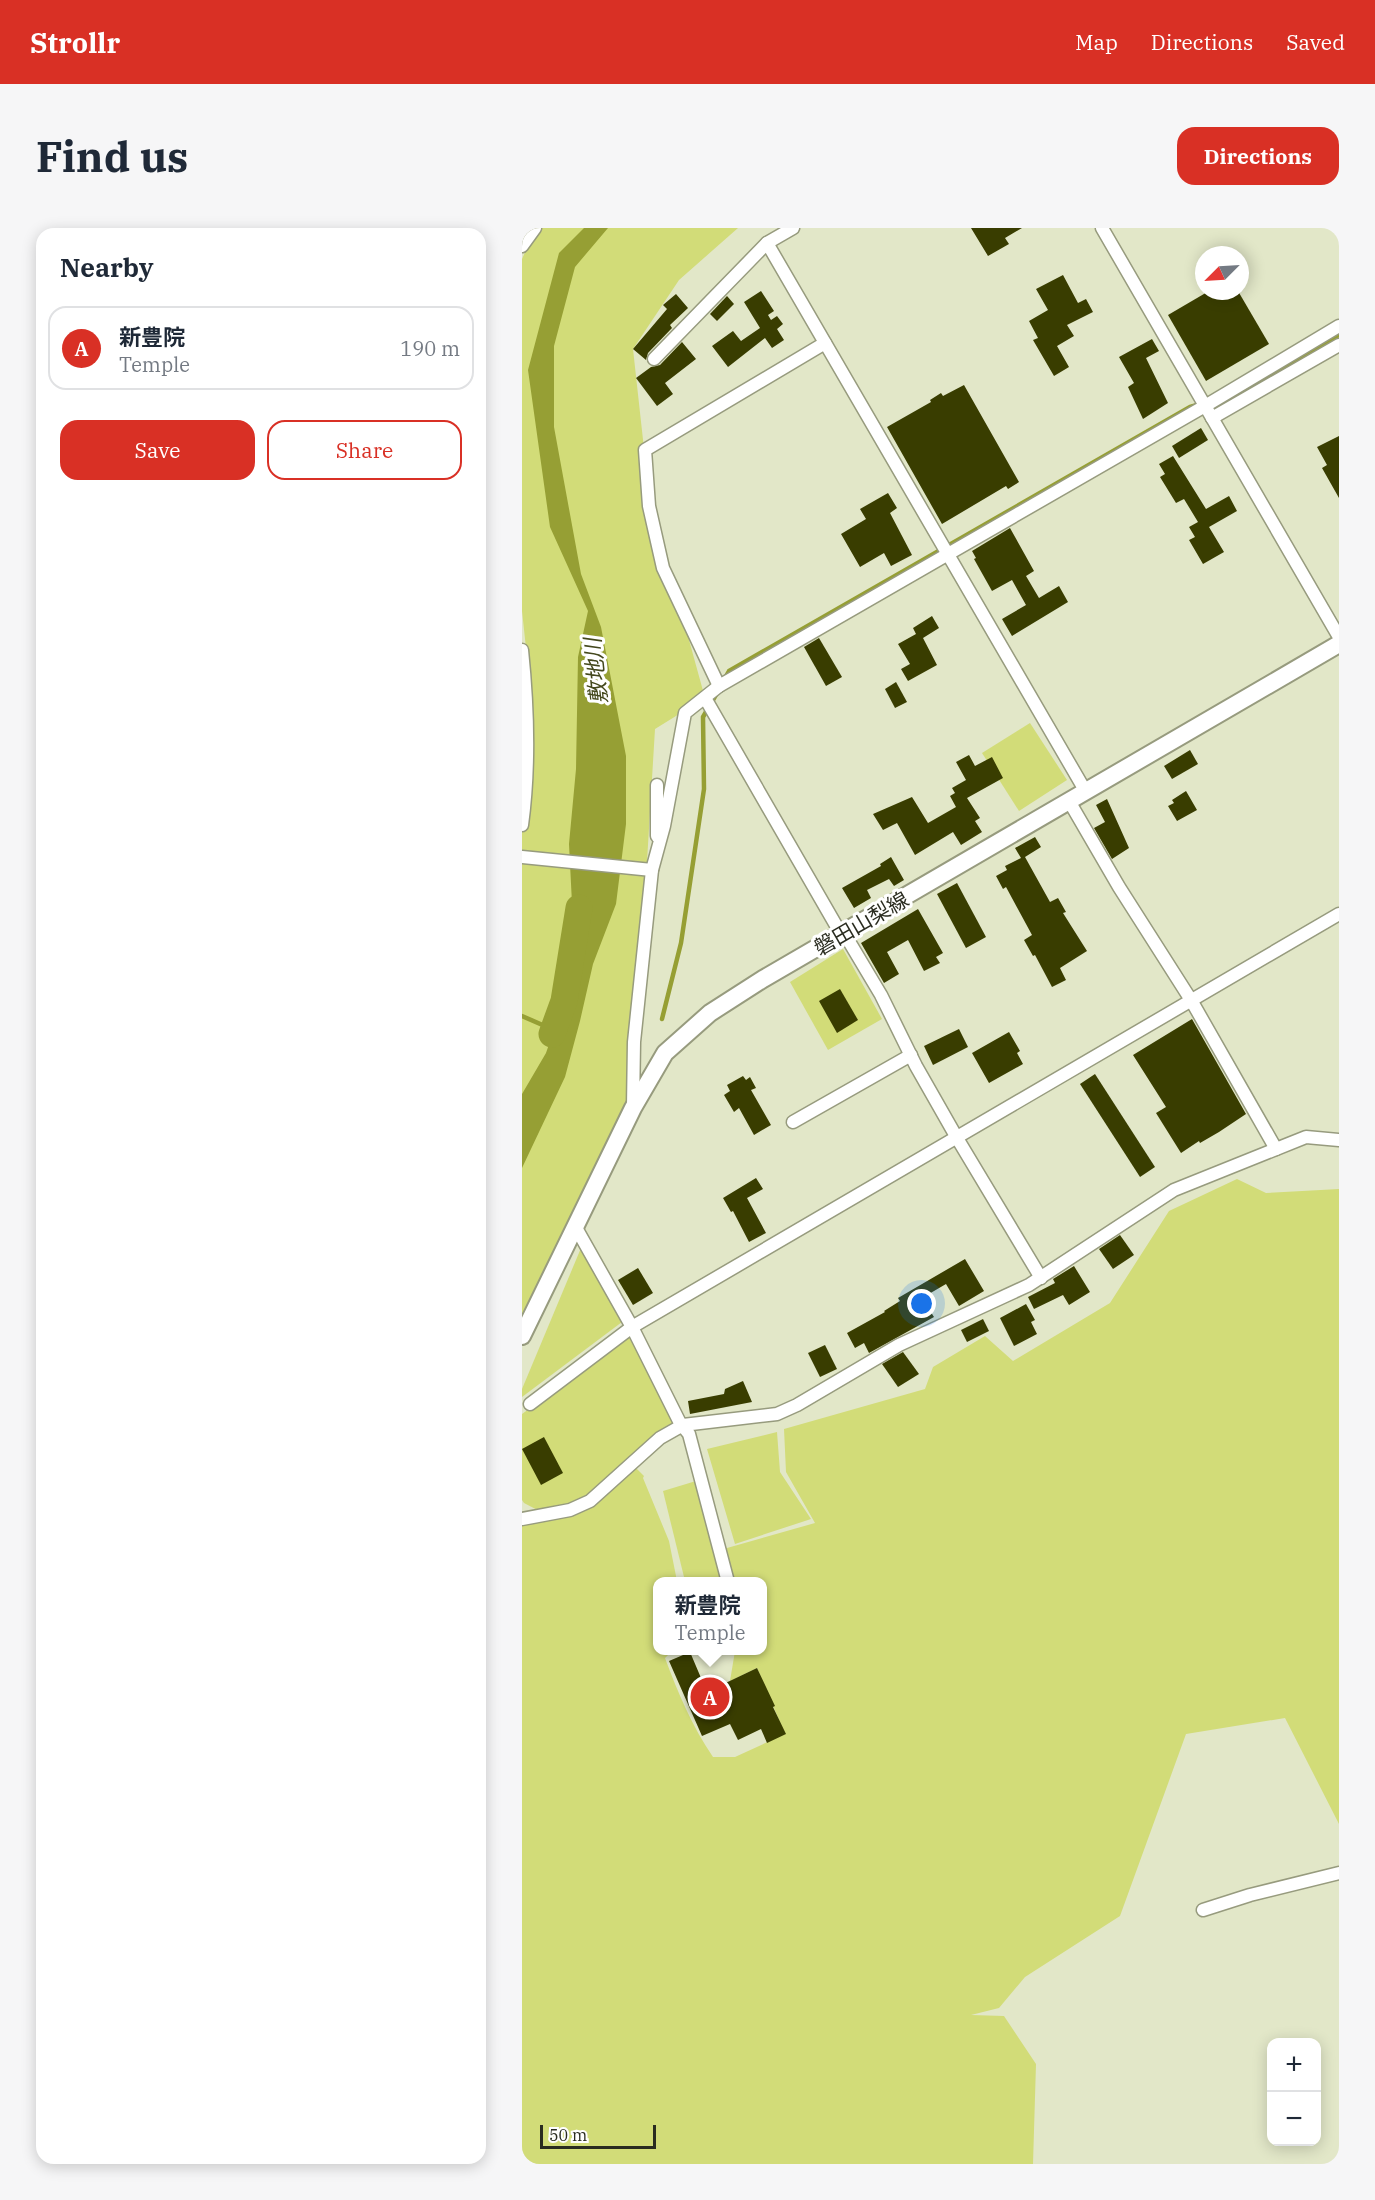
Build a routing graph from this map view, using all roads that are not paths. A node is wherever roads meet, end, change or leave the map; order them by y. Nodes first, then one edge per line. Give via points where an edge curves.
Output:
1 (535, 228) edge
2 (793, 228) edge
3 (1102, 228) edge
4 (767, 243) junction
5 (522, 246) edge
6 (1339, 326) edge
7 (825, 343) junction
8 (1339, 345) edge
9 (654, 359) dead end
10 (1205, 406) junction
11 (1212, 418) junction
12 (948, 555) junction
13 (1339, 637) edge
14 (1339, 644) edge
15 (522, 650) edge
16 (719, 686) junction
17 (705, 698) junction
18 (657, 785) dead end
19 (1086, 792) junction
20 (1070, 801) junction
21 (522, 825) edge
22 (657, 852) junction
23 (526, 858) edge
24 (647, 869) junction
25 (1339, 914) edge
26 (842, 934) junction
27 (1191, 1000) junction
28 (911, 1055) junction
29 (633, 1108) junction
30 (793, 1122) dead end
31 (957, 1138) junction
32 (1339, 1140) edge
33 (1276, 1149) junction
34 (575, 1226) junction
35 (1041, 1278) junction
36 (633, 1327) junction
37 (522, 1336) edge
38 (530, 1404) dead end
39 (683, 1425) junction
40 (522, 1520) edge
41 (727, 1577) edge
42 (1339, 1873) edge
43 (1203, 1910) dead end

1 - 5 street
2 - 4 street
3 - 10 street
4 - 7 street
4 - 9 street
6 - 10 street
7 - 12 street
7 - 16 street via 645,450 649,506 663,568
8 - 11 street
10 - 11 street
10 - 12 street
11 - 13 street
12 - 16 street
12 - 19 street
14 - 19 main road, 磐田山梨線
15 - 21 street via 528,709
16 - 17 street
17 - 22 street via 685,713
17 - 26 street
18 - 22 street
19 - 20 main road, 磐田山梨線
20 - 26 main road, 磐田山梨線
20 - 27 street
22 - 24 street
23 - 24 street
24 - 29 street
25 - 27 street
26 - 28 street via 881,995
26 - 29 main road, 磐田山梨線 via 710,1013 665,1053
27 - 31 street
27 - 33 street
28 - 30 street
28 - 31 street
29 - 34 main road, 磐田山梨線
31 - 35 street
31 - 36 street
32 - 33 street via 1306,1137
33 - 35 street via 1174,1190
34 - 36 street
34 - 37 main road, 磐田山梨線
35 - 39 street via 899,1345 777,1414
36 - 38 street
36 - 39 street
39 - 40 street via 660,1438 590,1501 570,1510
39 - 41 street via 689,1434
42 - 43 street

